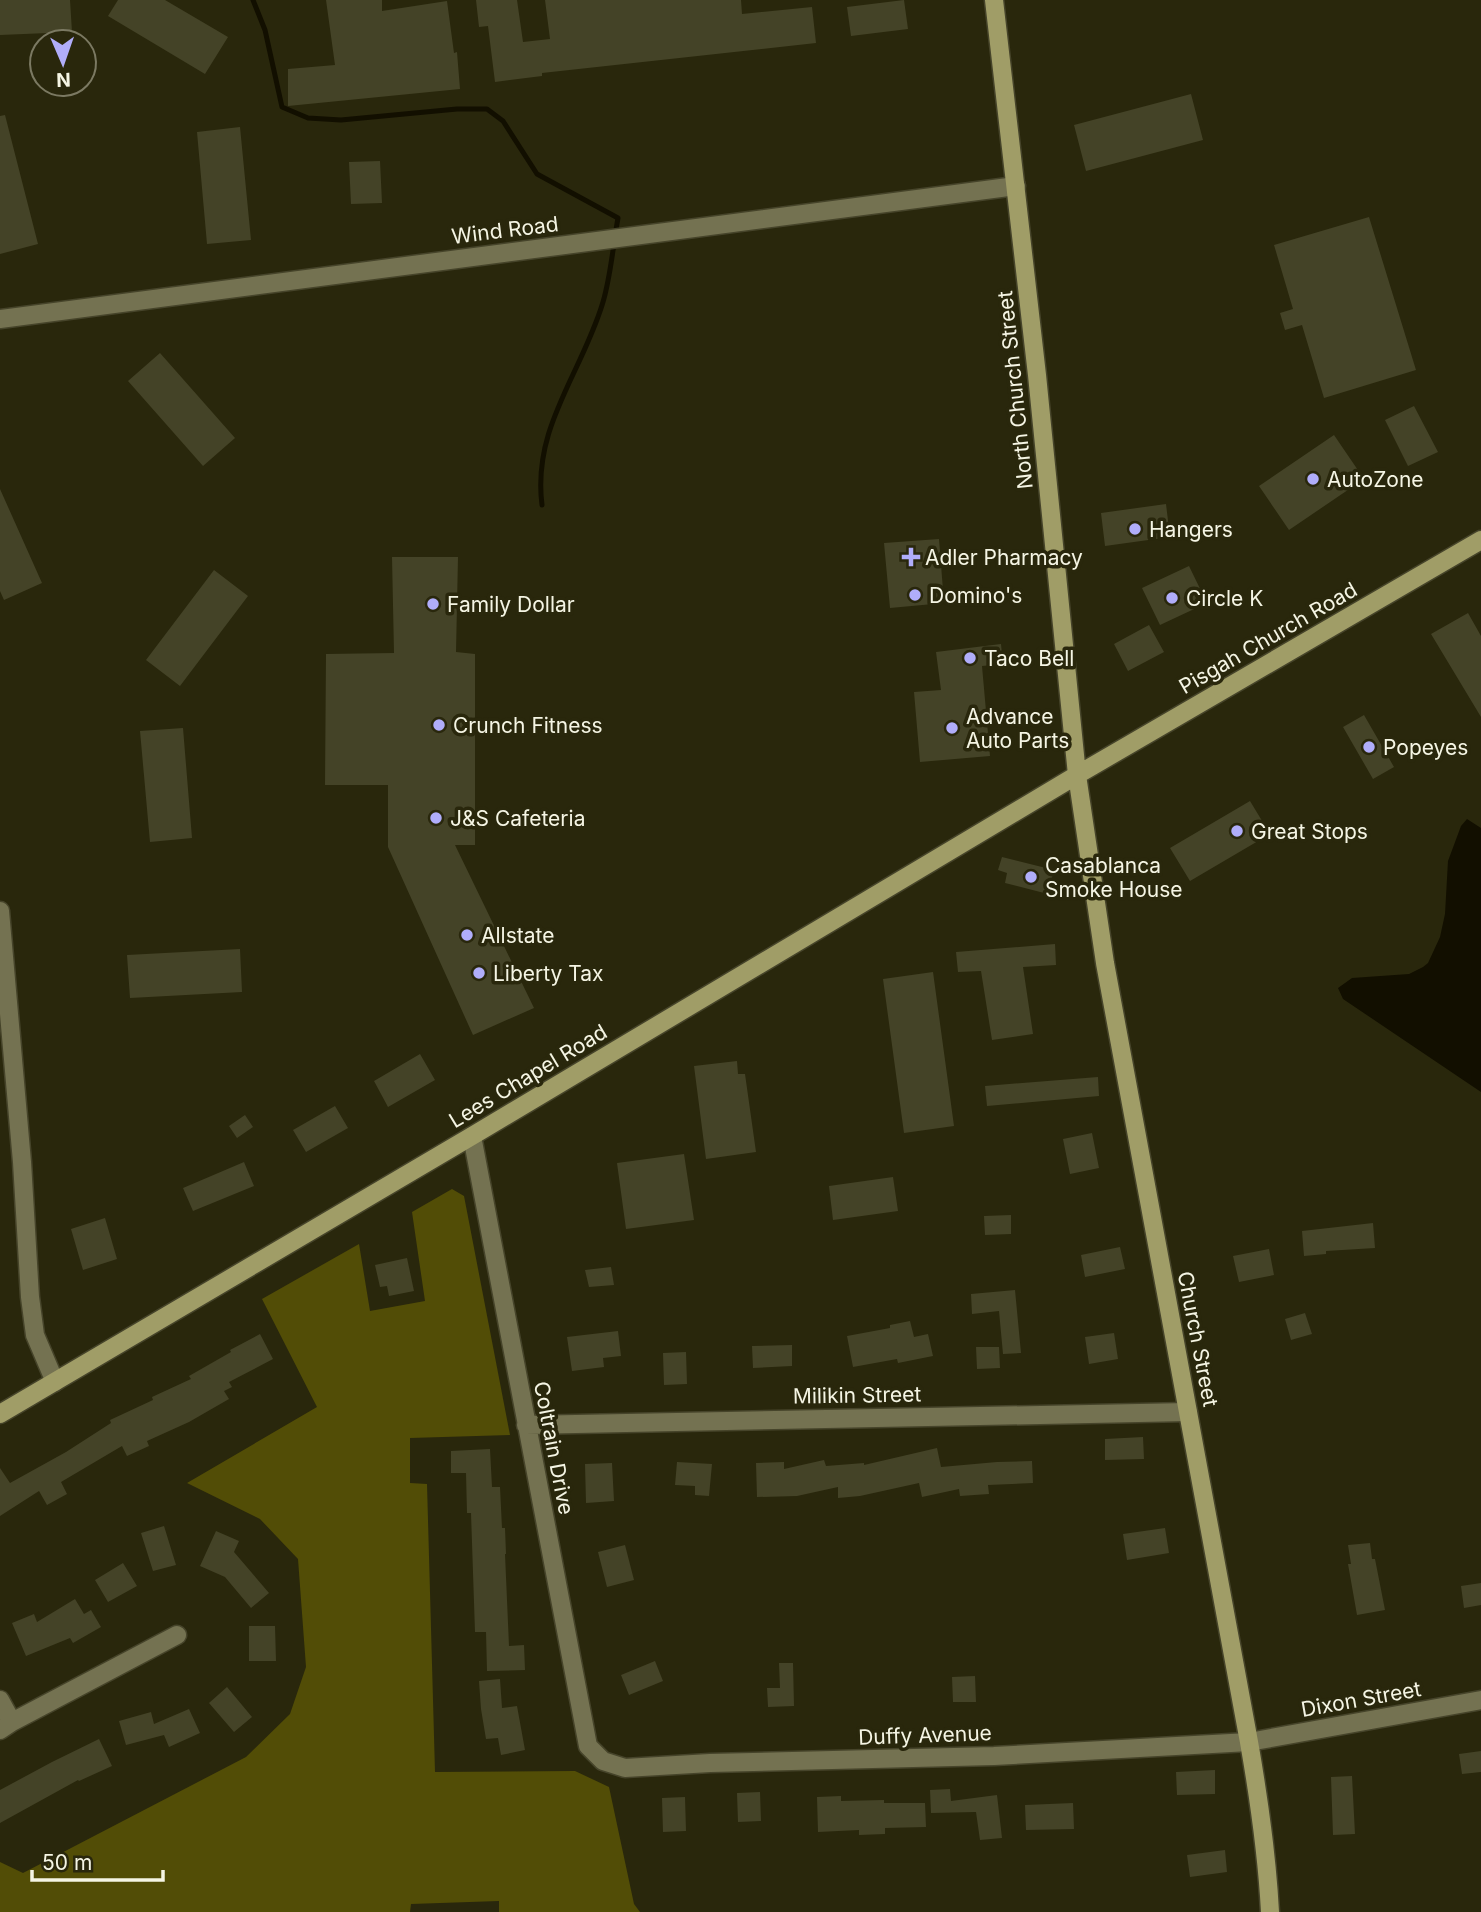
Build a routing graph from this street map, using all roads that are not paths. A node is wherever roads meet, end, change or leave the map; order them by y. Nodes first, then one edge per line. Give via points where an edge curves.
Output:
1 (994, 0) edge
2 (1016, 186) junction
3 (0, 319) edge
4 (1481, 540) edge
5 (1077, 775) junction
6 (0, 911) edge
7 (6, 1048) edge
8 (471, 1136) junction
9 (55, 1382) junction
10 (1188, 1412) junction
11 (0, 1415) edge
12 (526, 1425) junction
13 (177, 1635) dead end
14 (0, 1700) edge
15 (1481, 1700) edge
16 (6, 1726) edge
17 (1249, 1742) junction
18 (603, 1761) joint
19 (1270, 1912) edge

1 - 2 main road, North Church Street
2 - 3 street, Wind Road
2 - 5 main road, North Church Street
4 - 5 main road, Pisgah Church Road
5 - 8 main road, Lees Chapel Road
5 - 10 main road, Church Street via 1106,971
6 - 7 street
7 - 9 street via 22,1162 35,1335
8 - 9 main road, Lees Chapel Road
8 - 12 street, Coltrain Drive
9 - 11 main road, Lees Chapel Road
10 - 12 street, Milikin Street
10 - 17 main road, Church Street
12 - 18 street, Coltrain Drive via 587,1746
13 - 16 street
14 - 16 street
15 - 17 street, Dixon Street
17 - 18 street, Duffy Avenue via 974,1757 625,1768
17 - 19 main road, Church Street

